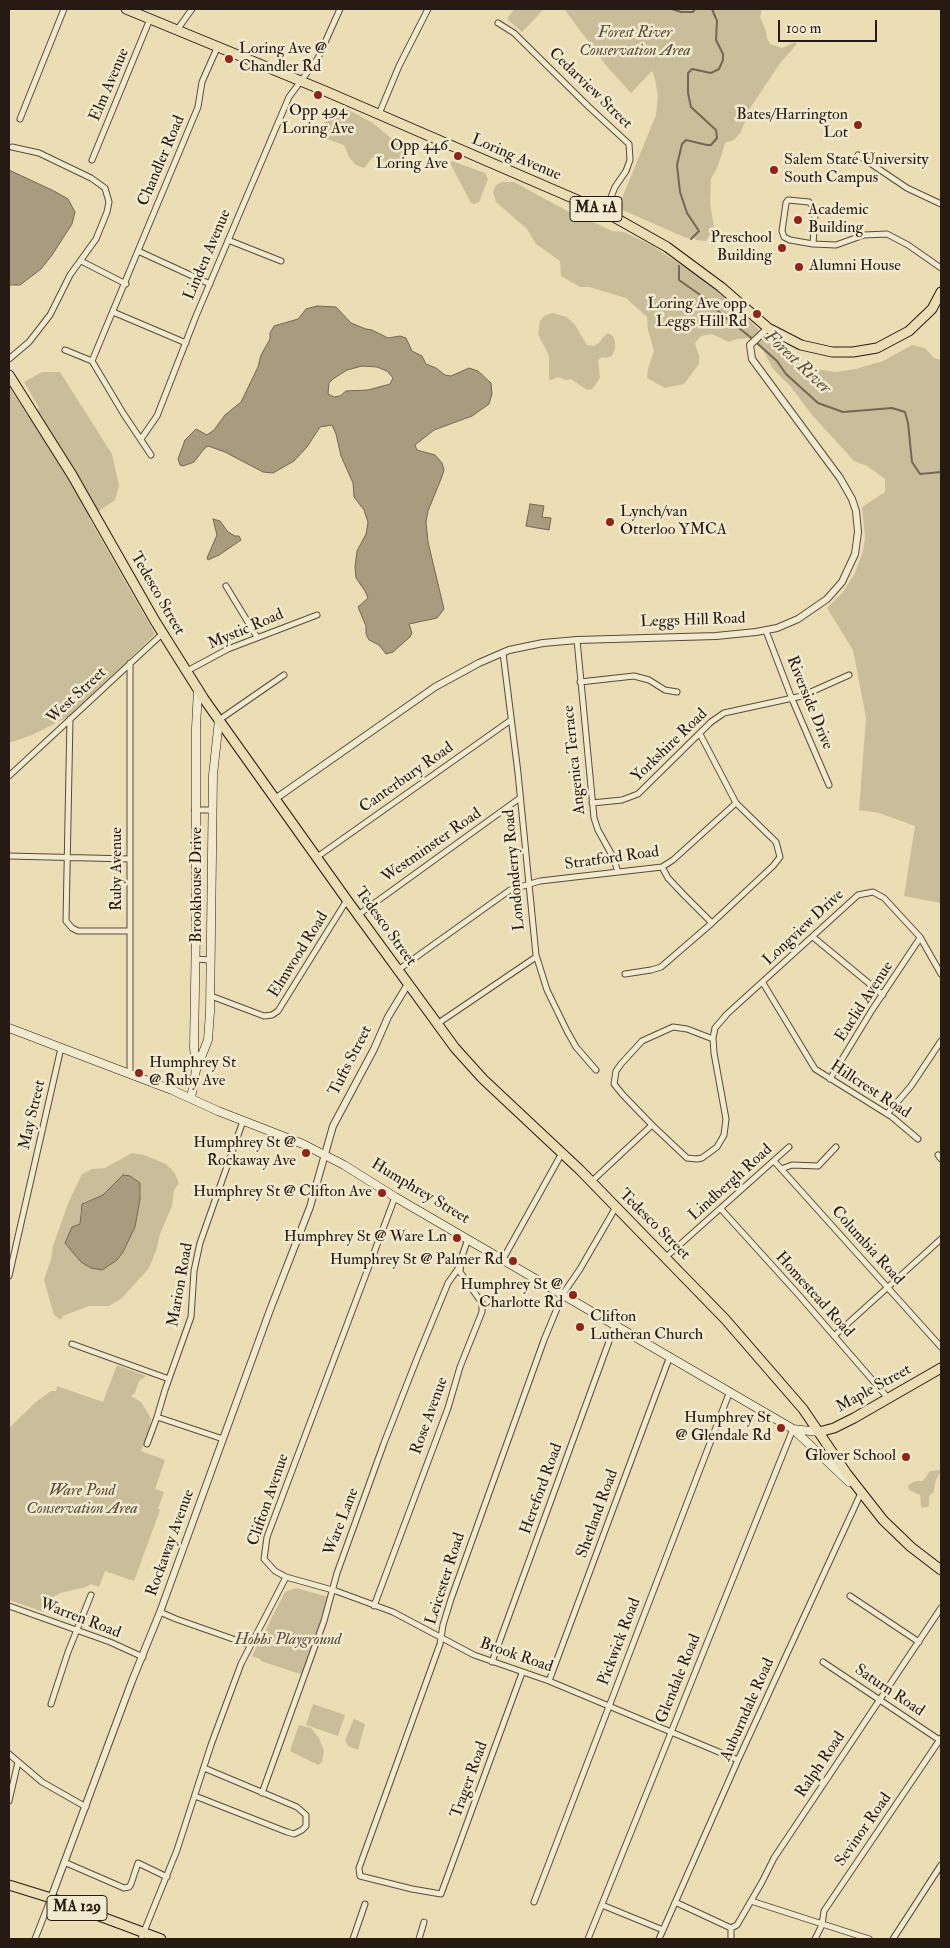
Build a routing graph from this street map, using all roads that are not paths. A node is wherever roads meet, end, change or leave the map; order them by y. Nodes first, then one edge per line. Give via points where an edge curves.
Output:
1 (64, 9) edge
2 (126, 9) edge
3 (192, 9) edge
4 (340, 9) edge
5 (428, 9) edge
6 (150, 19) junction
7 (498, 23) dead end
8 (177, 30) junction
9 (217, 48) junction
10 (300, 82) junction
11 (378, 116) junction
12 (20, 119) dead end
13 (12, 147) dead end
14 (858, 155) dead end
15 (92, 160) dead end
16 (941, 204) edge
17 (605, 212) junction
18 (228, 240) junction
19 (813, 244) junction
20 (138, 251) junction
21 (81, 261) junction
22 (280, 261) dead end
23 (941, 268) edge
24 (126, 284) junction
25 (210, 284) junction
26 (941, 292) edge
27 (113, 312) junction
28 (768, 328) junction
29 (186, 343) junction
30 (65, 350) dead end
31 (9, 359) edge
32 (92, 361) junction
33 (9, 375) edge
34 (140, 439) junction
35 (151, 455) dead end
36 (226, 586) dead end
37 (317, 615) dead end
38 (766, 630) junction
39 (162, 634) junction
40 (257, 637) junction
41 (577, 640) junction
42 (502, 653) junction
43 (130, 664) junction
44 (186, 671) junction
45 (284, 675) dead end
46 (849, 676) dead end
47 (580, 682) junction
48 (198, 689) junction
49 (677, 692) dead end
50 (792, 699) junction
51 (70, 719) junction
52 (219, 720) junction
53 (511, 720) junction
54 (700, 734) junction
55 (9, 776) edge
56 (829, 785) dead end
57 (520, 798) junction
58 (275, 799) junction
59 (736, 803) junction
60 (592, 804) junction
61 (195, 810) junction
62 (212, 810) junction
63 (9, 856) edge
64 (68, 857) junction
65 (317, 857) junction
66 (130, 859) junction
67 (662, 867) junction
68 (618, 872) junction
69 (528, 883) junction
70 (347, 900) junction
71 (358, 915) junction
72 (712, 922) junction
73 (130, 931) junction
74 (813, 937) junction
75 (920, 938) junction
76 (536, 957) junction
77 (195, 959) junction
78 (211, 960) junction
79 (398, 970) junction
80 (625, 974) dead end
81 (941, 974) edge
82 (763, 983) junction
83 (408, 984) junction
84 (883, 994) junction
85 (210, 996) junction
86 (437, 1024) junction
87 (9, 1028) edge
88 (713, 1039) junction
89 (941, 1041) edge
90 (61, 1048) junction
91 (196, 1070) junction
92 (596, 1070) dead end
93 (130, 1074) junction
94 (830, 1079) junction
95 (192, 1098) junction
96 (887, 1114) junction
97 (243, 1121) junction
98 (652, 1125) junction
99 (918, 1139) dead end
100 (790, 1147) dead end
101 (836, 1147) dead end
102 (562, 1154) junction
103 (326, 1155) junction
104 (774, 1161) junction
105 (781, 1168) junction
106 (591, 1182) junction
107 (395, 1197) junction
108 (616, 1207) junction
109 (721, 1209) junction
110 (468, 1239) junction
111 (941, 1239) edge
112 (666, 1257) junction
113 (504, 1259) junction
114 (460, 1266) junction
115 (9, 1276) edge
116 (888, 1288) junction
117 (562, 1294) junction
118 (615, 1325) junction
119 (834, 1336) junction
120 (72, 1344) dead end
121 (941, 1348) edge
122 (670, 1356) junction
123 (941, 1368) edge
124 (169, 1379) junction
125 (730, 1390) junction
126 (888, 1398) junction
127 (157, 1417) junction
128 (793, 1428) junction
129 (819, 1432) junction
130 (223, 1439) junction
131 (148, 1444) dead end
132 (861, 1493) junction
133 (941, 1570) edge
134 (286, 1577) junction
135 (332, 1590) junction
136 (91, 1595) dead end
137 (850, 1596) dead end
138 (9, 1606) edge
139 (374, 1606) junction
140 (941, 1608) edge
141 (160, 1612) junction
142 (76, 1630) junction
143 (441, 1637) junction
144 (919, 1642) junction
145 (250, 1645) junction
146 (143, 1657) junction
147 (492, 1662) junction
148 (824, 1662) dead end
149 (522, 1673) junction
150 (549, 1681) junction
151 (879, 1700) junction
152 (51, 1704) dead end
153 (609, 1706) junction
154 (671, 1732) junction
155 (941, 1740) edge
156 (9, 1754) edge
157 (738, 1760) junction
158 (18, 1762) junction
159 (204, 1768) junction
160 (262, 1793) junction
161 (195, 1796) junction
162 (9, 1801) edge
163 (86, 1807) junction
164 (64, 1862) junction
165 (941, 1865) edge
166 (166, 1877) junction
167 (9, 1885) edge
168 (440, 1894) joint
169 (51, 1898) junction
170 (534, 1902) dead end
171 (676, 1902) junction
172 (751, 1902) junction
173 (365, 1904) dead end
174 (602, 1905) junction
175 (424, 1922) dead end
176 (822, 1924) junction
177 (731, 1928) junction
178 (663, 1930) junction
179 (142, 1936) edge
180 (731, 1938) dead end
181 (35, 1939) edge
182 (161, 1939) edge
183 (353, 1939) edge
184 (419, 1939) edge
185 (588, 1939) edge
186 (659, 1939) edge
187 (815, 1939) edge
188 (869, 1939) edge
189 (893, 1939) edge

1 - 12 street
2 - 6 main road, Loring Avenue / MA 1A
3 - 8 street
4 - 10 street, Linden Avenue via 318,58
5 - 11 street
6 - 8 main road, Loring Avenue / MA 1A
6 - 15 street, Elm Avenue
7 - 17 street, Cedarview Street via 514,33 625,139 630,148 630,160
8 - 9 main road, Loring Avenue / MA 1A
9 - 10 main road, Loring Avenue / MA 1A
9 - 20 street, Chandler Road via 202,82 198,107
10 - 11 main road, Loring Avenue / MA 1A
10 - 18 street, Linden Avenue via 289,97
11 - 17 main road, Loring Avenue / MA 1A
13 - 21 street via 39,153 105,188 109,202 107,212 96,240
14 - 16 street via 907,188
17 - 28 main road, Loring Avenue / MA 1A via 694,266
18 - 22 street
18 - 25 street, Linden Avenue
19 - 19 street via 784,237 782,231 788,200 809,202 813,206
19 - 23 street via 836,245 864,235 887,234
20 - 24 street, Chandler Road
20 - 25 street
21 - 24 street
21 - 31 street via 70,275 50,315 29,342
24 - 27 street, Chandler Road
25 - 29 street, Linden Avenue
26 - 28 main road, Loring Avenue / MA 1A via 932,309 909,331 888,344 865,351 832,352 813,348
27 - 29 street
27 - 32 street, Chandler Road
28 - 38 street, Leggs Hill Road via 750,345 750,354 847,489 855,508 858,532 851,564 836,590 809,613 788,624
29 - 34 street, Linden Avenue via 157,416
30 - 32 street
32 - 34 street
33 - 39 main road, Tedesco Street via 72,475
34 - 35 street
36 - 40 street
37 - 40 street, Mystic Road
38 - 41 street, Leggs Hill Road via 716,636
38 - 50 street, Riverside Drive
39 - 43 street, West Street
39 - 44 main road, Tedesco Street
40 - 44 street, Mystic Road
41 - 42 street, Leggs Hill Road via 530,645
41 - 47 street, Angenica Terrace
42 - 53 street, Londonderry Road
42 - 58 street, Leggs Hill Road via 435,687
43 - 51 street, West Street
43 - 66 street, Ruby Avenue
44 - 48 main road, Tedesco Street
45 - 52 street
46 - 50 street, Yorkshire Road
47 - 49 street via 634,676
47 - 60 street, Angenica Terrace
48 - 52 main road, Tedesco Street
48 - 61 main road, Brookhouse Drive
50 - 54 street, Yorkshire Road via 724,714
50 - 56 street, Riverside Drive
51 - 55 street, West Street
51 - 64 street
52 - 58 main road, Tedesco Street
52 - 62 main road, Brookhouse Drive
53 - 57 street, Londonderry Road
53 - 65 street, Canterbury Road
54 - 59 street
54 - 60 street, Yorkshire Road via 638,794
57 - 69 street, Londonderry Road
57 - 71 street, Westminster Road
58 - 65 main road, Tedesco Street
59 - 67 street, Stratford Road
59 - 72 street via 776,842 780,857
60 - 68 street, Angenica Terrace via 595,825
61 - 62 street, Brookhouse Drive
61 - 77 main road, Brookhouse Drive
62 - 78 main road, Brookhouse Drive
63 - 64 street
64 - 66 street
64 - 73 street via 65,912 69,926 84,932
65 - 70 main road, Tedesco Street
66 - 73 street, Ruby Avenue
67 - 68 street, Stratford Road
67 - 72 street via 668,878
68 - 69 street, Stratford Road
69 - 76 street, Londonderry Road
69 - 79 street, Stratford Road via 501,896
70 - 71 main road, Tedesco Street
70 - 85 street, Elmwood Road via 278,1011 264,1016
71 - 79 main road, Tedesco Street
72 - 80 street via 661,967
73 - 93 street, Ruby Avenue
74 - 75 street, Longview Drive via 858,896 873,892 884,898
74 - 82 street, Longview Drive
74 - 84 street
75 - 81 street
75 - 84 street, Euclid Avenue
76 - 86 street
76 - 92 street, Londonderry Road via 566,1031
77 - 78 street, Brookhouse Drive
77 - 91 main road, Brookhouse Drive
78 - 85 main road, Brookhouse Drive
79 - 83 main road, Tedesco Street
82 - 88 street, Longview Drive via 720,1022
82 - 94 street, Hillcrest Road via 815,1069
83 - 86 main road, Tedesco Street
83 - 103 street, Tufts Street via 333,1126
84 - 94 street, Euclid Avenue
85 - 91 main road, Brookhouse Drive via 208,1040
86 - 102 main road, Tedesco Street via 483,1079
87 - 90 main road, Humphrey Street
88 - 98 street via 674,1027 642,1040 616,1071 614,1084 617,1089
88 - 98 street via 726,1116 724,1135 717,1147 702,1158 688,1158
89 - 96 street via 912,1086
90 - 93 main road, Humphrey Street
90 - 115 street, May Street
91 - 95 main road, Brookhouse Drive
93 - 95 main road, Humphrey Street
94 - 96 street, Hillcrest Road
95 - 97 main road, Humphrey Street
96 - 99 street, Hillcrest Road
97 - 103 main road, Humphrey Street
97 - 124 street, Marion Road via 200,1243 194,1271 191,1317
98 - 106 street
100 - 104 street, Lindbergh Road
101 - 105 street via 818,1166
102 - 106 main road, Tedesco Street
102 - 113 street
103 - 107 main road, Humphrey Street
103 - 130 street, Rockaway Avenue via 310,1207
104 - 105 street, Columbia Road
104 - 109 street, Lindbergh Road
105 - 116 street, Columbia Road
106 - 108 main road, Tedesco Street
107 - 110 main road, Humphrey Street
107 - 134 street, Clifton Avenue via 267,1537 264,1559
108 - 112 main road, Tedesco Street
108 - 117 street, Leicester Road
109 - 112 street, Lindbergh Road
109 - 119 street, Homestead Road
110 - 113 main road, Humphrey Street
110 - 114 street
111 - 116 street
112 - 129 main road, Tedesco Street via 755,1352 804,1409
113 - 117 main road, Humphrey Street
114 - 135 street, Ware Lane via 448,1283 418,1356
114 - 139 street, Rose Avenue via 461,1274 482,1303 482,1312
116 - 119 street
116 - 121 street, Columbia Road
117 - 118 main road, Humphrey Street
117 - 143 street, Leicester Road via 459,1575
118 - 122 main road, Humphrey Street
118 - 147 street, Hereford Road
119 - 126 street, Homestead Road
120 - 124 street
122 - 125 main road, Humphrey Street
122 - 150 street, Shetland Road
123 - 126 main road, Maple Street
124 - 127 street, Marion Road
125 - 128 main road, Humphrey Street
125 - 153 street, Pickwick Road
126 - 129 main road, Maple Street via 842,1425
127 - 130 street
127 - 131 street, Marion Road
128 - 129 main road, Humphrey Street
128 - 132 main road, Humphrey Street
128 - 154 street, Glendale Road
129 - 132 main road, Humphrey Street
130 - 141 street, Rockaway Avenue
132 - 133 main road, Humphrey Street via 897,1534
132 - 157 street, Auburndale Road
134 - 135 street, Brook Road
134 - 145 street
135 - 139 street, Brook Road
135 - 160 street, Ware Lane
136 - 142 street
137 - 144 street
138 - 142 street, Warren Road
139 - 143 street, Brook Road
140 - 144 street, Ralph Road
141 - 145 street
141 - 146 street, Rockaway Avenue
142 - 146 street, Warren Road
142 - 152 street
143 - 147 street, Brook Road
143 - 168 street, Leicester Road via 359,1874 387,1884
144 - 151 street, Ralph Road
145 - 159 street
146 - 163 street, Rockaway Avenue
147 - 149 street, Brook Road
148 - 151 street, Saturn Road
149 - 150 street, Brook Road
149 - 168 street, Trager Road
150 - 153 street, Brook Road
151 - 155 street, Saturn Road
151 - 172 street, Ralph Road via 774,1858
153 - 154 street, Brook Road
153 - 170 street, Pickwick Road
154 - 157 street, Brook Road
154 - 174 street, Glendale Road
155 - 176 street, Sevinor Road via 833,1896 824,1911
156 - 158 street
157 - 171 street, Auburndale Road
158 - 162 street
158 - 163 street via 42,1782
159 - 160 street
159 - 161 street
160 - 161 street via 303,1811 306,1826 294,1834
161 - 166 street
163 - 164 street, Rockaway Avenue
164 - 166 street via 124,1888 131,1884 138,1863
164 - 169 street, Rockaway Avenue
165 - 189 street
166 - 179 street
167 - 169 main road, MA 129
169 - 179 main road, MA 129
169 - 181 street, Rockaway Avenue
171 - 177 street
171 - 178 street, Auburndale Road
172 - 176 street
172 - 177 street, Ralph Road via 737,1925
173 - 183 street
174 - 178 street
174 - 185 street, Glendale Road
175 - 184 street
176 - 187 street, Sevinor Road
176 - 188 street
177 - 180 street
178 - 186 street, Auburndale Road
179 - 182 main road, MA 129

